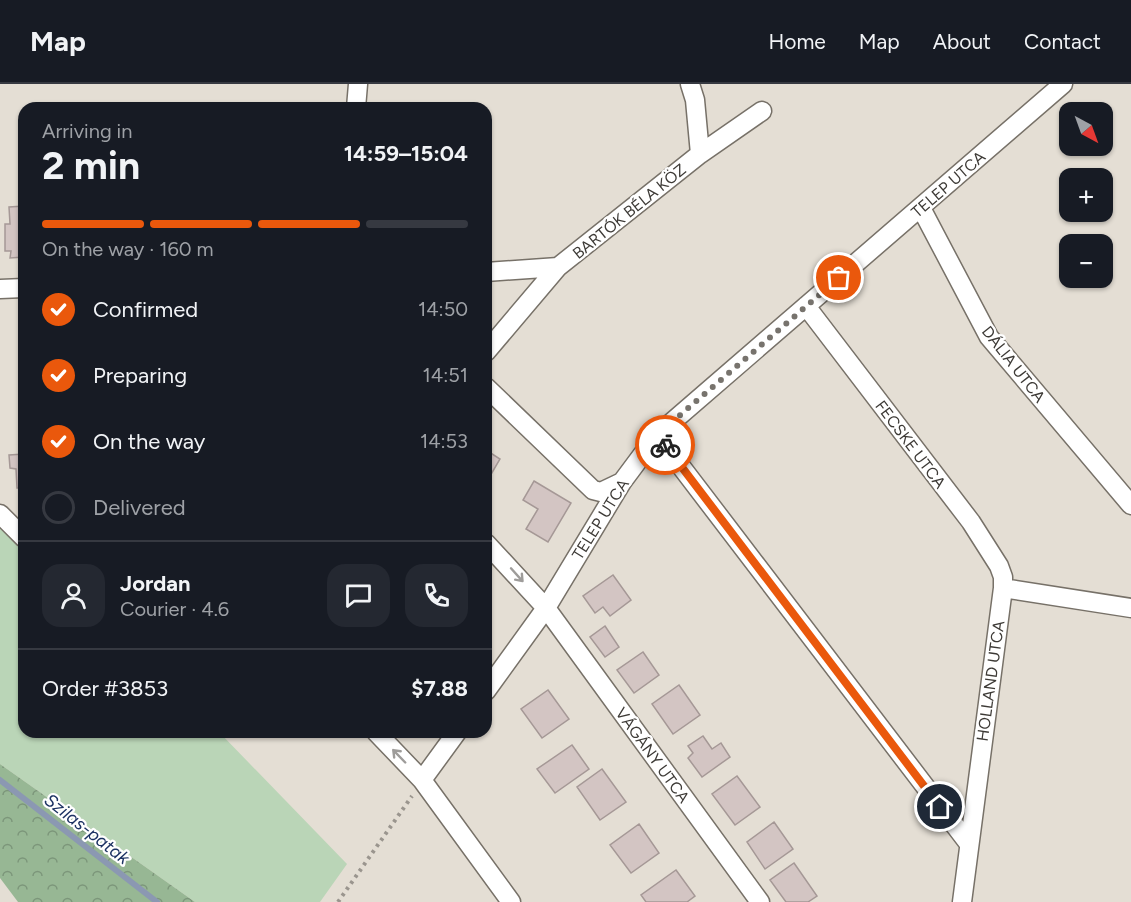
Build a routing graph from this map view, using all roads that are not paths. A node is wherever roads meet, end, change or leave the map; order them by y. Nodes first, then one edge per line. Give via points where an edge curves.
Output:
1 (358, 84) edge
2 (690, 84) edge
3 (1063, 84) edge
4 (356, 102) edge
5 (762, 111) dead end
6 (700, 154) junction
7 (921, 208) junction
8 (558, 267) junction
9 (492, 272) edge
10 (18, 288) edge
11 (0, 290) edge
12 (807, 306) junction
13 (492, 345) edge
14 (492, 393) edge
15 (657, 435) junction
16 (622, 482) junction
17 (1131, 505) edge
18 (0, 514) edge
19 (18, 531) edge
20 (492, 550) edge
21 (1003, 588) junction
22 (546, 608) junction
23 (1131, 608) edge
24 (492, 683) edge
25 (382, 738) edge
26 (453, 738) edge
27 (422, 780) junction
28 (969, 844) junction
29 (511, 902) edge
30 (760, 902) edge
31 (962, 902) edge

1 - 4 street
2 - 6 street, BARTÓK BÉLA KÖZ
3 - 7 street, TELEP UTCA
5 - 6 street, BARTÓK BÉLA KÖZ
6 - 8 street, BARTÓK BÉLA KÖZ
7 - 12 street, TELEP UTCA
7 - 17 street, DÁLIA UTCA via 989,337
8 - 9 street, BARTÓK BÉLA KÖZ
8 - 13 street, BARTÓK BÉLA KÖZ
10 - 11 street
12 - 15 street, TELEP UTCA
12 - 21 street, FECSKE UTCA via 971,522 999,566
14 - 16 street via 593,490 601,492
15 - 16 street, TELEP UTCA
15 - 28 street
16 - 22 street, TELEP UTCA
18 - 19 street
20 -> 22 street, VÁGÁNY UTCA
21 - 23 street
21 - 28 street, HOLLAND UTCA
22 - 24 street, TELEP UTCA
22 - 30 street, VÁGÁNY UTCA
27 -> 25 street
26 - 27 street
27 - 29 street
28 - 31 street, HOLLAND UTCA

